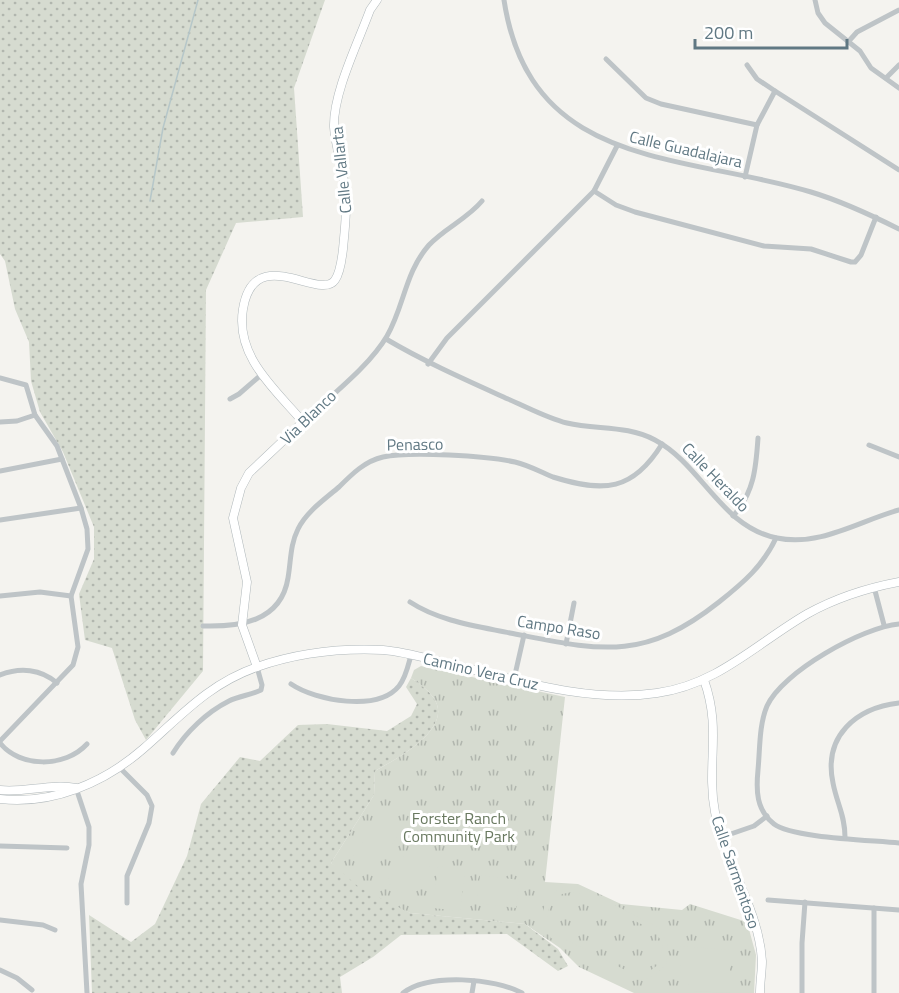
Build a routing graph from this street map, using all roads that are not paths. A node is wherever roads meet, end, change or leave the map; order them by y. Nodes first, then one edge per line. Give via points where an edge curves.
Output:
1 (377, 0) edge
2 (504, 0) edge
3 (815, 0) edge
4 (899, 10) edge
5 (848, 42) junction
6 (606, 59) dead end
7 (747, 65) dead end
8 (899, 65) edge
9 (886, 78) junction
10 (899, 88) edge
11 (775, 91) junction
12 (757, 125) junction
13 (617, 146) junction
14 (899, 170) edge
15 (745, 177) junction
16 (594, 191) junction
17 (482, 201) dead end
18 (876, 217) junction
19 (899, 229) edge
20 (386, 339) junction
21 (428, 364) junction
22 (261, 375) junction
23 (0, 378) edge
24 (230, 399) dead end
25 (34, 415) junction
26 (0, 422) edge
27 (303, 422) junction
28 (758, 438) dead end
29 (662, 444) junction
30 (869, 445) dead end
31 (899, 457) edge
32 (62, 459) junction
33 (0, 471) edge
34 (81, 508) junction
35 (899, 510) edge
36 (733, 516) junction
37 (0, 520) edge
38 (776, 538) junction
39 (899, 582) edge
40 (874, 587) junction
41 (0, 596) edge
42 (71, 596) junction
43 (410, 602) dead end
44 (574, 603) dead end
45 (899, 624) edge
46 (242, 625) junction
47 (884, 625) junction
48 (203, 626) dead end
49 (524, 635) junction
50 (566, 644) junction
51 (411, 655) junction
52 (257, 667) junction
53 (0, 675) edge
54 (514, 679) junction
55 (704, 680) junction
56 (57, 683) junction
57 (291, 684) dead end
58 (899, 703) edge
59 (0, 742) edge
60 (87, 744) dead end
61 (173, 753) dead end
62 (120, 767) junction
63 (76, 788) junction
64 (0, 790) edge
65 (0, 799) edge
66 (767, 816) junction
67 (722, 837) junction
68 (845, 837) junction
69 (899, 843) edge
70 (0, 846) edge
71 (67, 848) dead end
72 (768, 900) dead end
73 (805, 902) junction
74 (127, 903) dead end
75 (874, 908) junction
76 (899, 910) edge
77 (0, 920) edge
78 (56, 930) dead end
79 (0, 970) edge
80 (474, 981) junction
81 (32, 990) dead end
82 (87, 993) edge
83 (404, 993) edge
84 (472, 993) edge
85 (522, 993) edge
86 (760, 993) edge
87 (765, 993) edge
88 (802, 993) edge
89 (874, 993) edge

1 - 22 street, Calle Vallarta via 339,98 334,127 345,184 346,220 335,281 327,286 289,276 269,276 248,293 243,328 250,355
2 - 13 street, Calle Guadalajara via 517,50 547,99 571,122
3 - 5 street via 825,23
4 - 5 street via 857,32
5 - 9 street via 860,51 871,68
6 - 12 street via 646,98
7 - 11 street via 757,79
8 - 9 street
9 - 10 street
11 - 12 street
11 - 14 street
12 - 15 street
13 - 15 street, Calle Guadalajara
13 - 16 street
15 - 18 street, Calle Guadalajara via 811,192
16 - 18 street via 634,212 764,246 811,249 850,262 861,255
16 - 21 street via 447,338
17 - 20 street, Via Blanco via 471,215 429,245 415,264
18 - 19 street, Calle Guadalajara
20 - 21 street, Calle Heraldo
20 - 27 street, Via Blanco
21 - 29 street, Calle Heraldo via 553,418 634,431
22 - 24 street
22 - 27 street, Calle Vallarta
23 - 25 street via 26,385
25 - 26 street
25 - 32 street
27 - 46 street, Via Blanco via 249,473 241,488 233,518 247,582
28 - 36 street via 753,485
29 - 36 street, Calle Heraldo via 683,459
29 - 46 street, Penasco via 638,475 615,486 579,483 516,462 489,458 378,458 356,470 305,518 291,549 288,582 279,599 264,616
30 - 31 street
32 - 33 street
32 - 34 street
34 - 37 street
34 - 42 street via 88,549
35 - 38 street, Calle Heraldo via 828,535
36 - 38 street, Calle Heraldo
38 - 50 street, Campo Raso via 758,568 684,627 637,646 589,648
39 - 40 street, Camino Vera Cruz
40 - 47 street
40 - 55 street, Camino Vera Cruz via 807,615 748,656
41 - 42 street via 40,592
42 - 56 street via 77,656
43 - 49 street, Campo Raso via 424,611
44 - 50 street
45 - 47 street
46 - 48 street, Penasco
46 - 52 street, Via Blanco
47 - 66 street via 855,636 787,681 767,707 756,795
49 - 50 street, Campo Raso
49 - 54 street
51 - 52 street, Camino Vera Cruz via 350,650 315,653
51 - 54 street, Camino Vera Cruz
51 - 57 street via 398,687 370,702 302,692
52 - 61 street via 261,690 230,701 200,722
52 - 62 street, Camino Vera Cruz via 188,706
53 - 56 street via 24,670 38,672
54 - 55 street, Camino Vera Cruz via 596,695 626,696 657,693
55 - 67 street, Calle Sarmentoso via 714,716 712,792
56 - 59 street
58 - 68 street via 879,705 849,723 833,753 833,784 843,812
59 - 60 street via 20,758 38,763 80,752
62 - 63 street, Camino Vera Cruz
62 - 74 street via 147,795 152,806 149,824 127,876
63 - 64 street, Camino Vera Cruz
63 - 65 street, Camino Vera Cruz via 44,799
63 - 82 street via 89,827 81,884
66 - 67 street via 754,826
66 - 68 street via 787,832
67 - 86 street, Calle Sarmentoso via 758,939 762,960
68 - 69 street
70 - 71 street
72 - 73 street
73 - 75 street
73 - 88 street
75 - 76 street
75 - 89 street
77 - 78 street
79 - 81 street
80 - 83 street via 438,980
80 - 84 street
80 - 85 street
86 - 87 street

